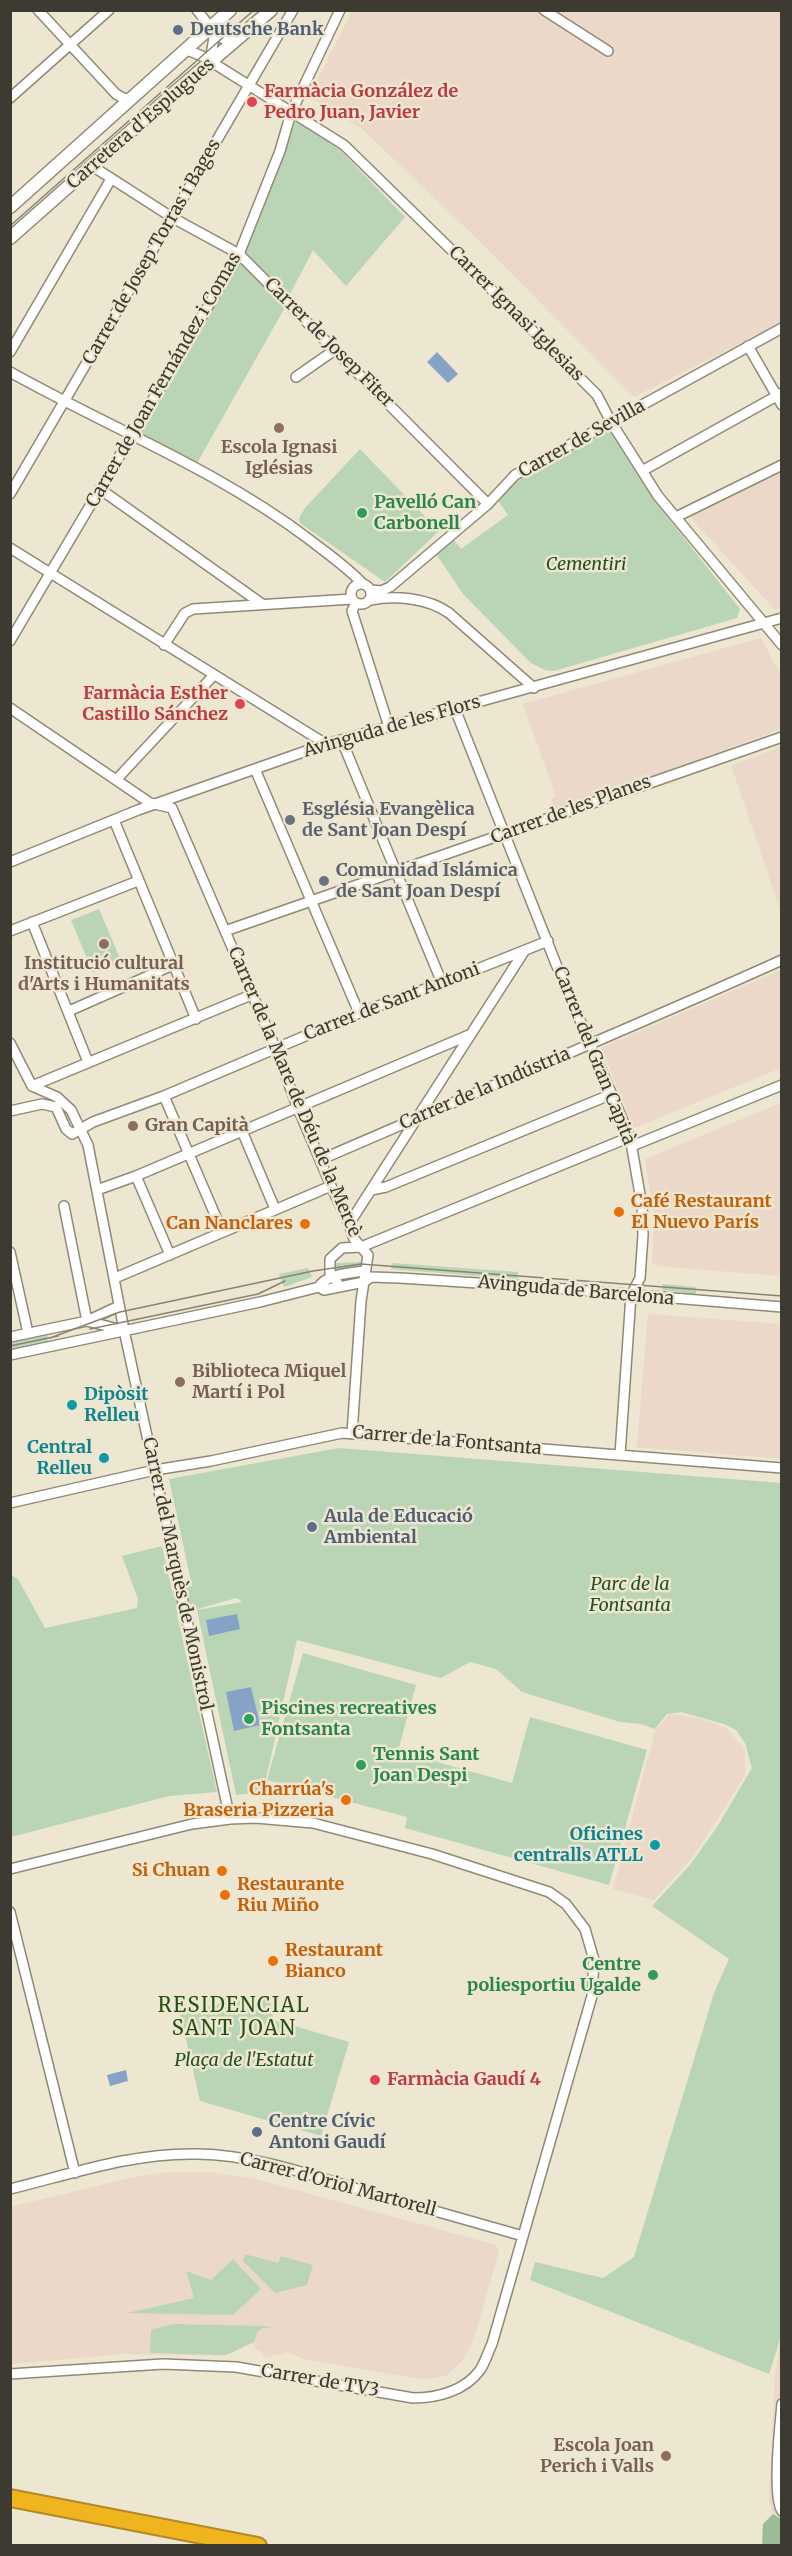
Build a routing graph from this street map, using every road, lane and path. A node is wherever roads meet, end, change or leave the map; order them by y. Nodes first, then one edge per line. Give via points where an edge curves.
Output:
1 (38, 10) edge
2 (110, 10) edge
3 (197, 10) edge
4 (230, 10) edge
5 (271, 10) edge
6 (293, 10) edge
7 (340, 10) edge
8 (544, 10) edge
9 (213, 29) junction
10 (236, 42) junction
11 (70, 46) junction
12 (187, 50) junction
13 (608, 51) dead end
14 (210, 62) junction
15 (248, 87) junction
16 (136, 96) junction
17 (10, 98) edge
18 (291, 112) junction
19 (92, 166) junction
20 (111, 179) junction
21 (10, 207) edge
22 (173, 218) junction
23 (10, 238) edge
24 (239, 254) junction
25 (782, 328) edge
26 (748, 346) junction
27 (336, 349) junction
28 (10, 352) edge
29 (10, 372) edge
30 (296, 377) dead end
31 (780, 398) edge
32 (64, 402) junction
33 (611, 422) junction
34 (133, 435) junction
35 (782, 465) edge
36 (642, 471) junction
37 (100, 489) junction
38 (10, 494) edge
39 (488, 504) junction
40 (676, 517) junction
41 (10, 548) edge
42 (50, 573) junction
43 (368, 591) junction
44 (354, 601) junction
45 (263, 604) junction
46 (782, 618) edge
47 (763, 624) junction
48 (10, 641) edge
49 (164, 645) junction
50 (782, 645) edge
51 (214, 675) junction
52 (534, 688) junction
53 (10, 708) edge
54 (455, 709) junction
55 (389, 728) junction
56 (782, 737) edge
57 (342, 741) junction
58 (326, 744) junction
59 (255, 769) junction
60 (116, 780) junction
61 (158, 804) junction
62 (114, 820) junction
63 (506, 834) junction
64 (10, 862) edge
65 (397, 873) junction
66 (138, 881) junction
67 (310, 901) junction
68 (32, 922) junction
69 (10, 931) edge
70 (225, 932) junction
71 (548, 941) junction
72 (525, 950) junction
73 (782, 960) edge
74 (173, 965) junction
75 (442, 983) junction
76 (251, 995) junction
77 (69, 1011) junction
78 (359, 1013) junction
79 (196, 1019) junction
80 (469, 1035) junction
81 (10, 1043) edge
82 (592, 1044) junction
83 (276, 1047) junction
84 (88, 1062) junction
85 (782, 1085) edge
86 (32, 1086) junction
87 (612, 1094) junction
88 (164, 1096) junction
89 (297, 1106) junction
90 (10, 1111) edge
91 (420, 1115) junction
92 (242, 1131) junction
93 (76, 1132) junction
94 (631, 1141) junction
95 (189, 1153) junction
96 (320, 1160) junction
97 (136, 1176) junction
98 (331, 1186) junction
99 (97, 1190) junction
100 (371, 1190) junction
101 (64, 1206) dead end
102 (275, 1209) junction
103 (349, 1224) junction
104 (222, 1231) junction
105 (361, 1247) junction
106 (10, 1252) edge
107 (170, 1255) junction
108 (333, 1277) junction
109 (366, 1277) junction
110 (115, 1278) junction
111 (319, 1287) junction
112 (345, 1287) junction
113 (631, 1295) junction
114 (119, 1306) junction
115 (782, 1307) edge
116 (87, 1321) junction
117 (124, 1330) junction
118 (28, 1333) junction
119 (10, 1337) edge
120 (10, 1355) edge
121 (352, 1434) junction
122 (620, 1455) junction
123 (782, 1468) edge
124 (155, 1470) junction
125 (10, 1503) edge
126 (230, 1819) junction
127 (10, 1869) edge
128 (10, 1912) edge
129 (75, 2173) junction
130 (10, 2189) edge
131 (523, 2236) junction
132 (10, 2374) edge
133 (782, 2404) edge
134 (10, 2498) edge
135 (782, 2511) edge
136 (258, 2546) edge

1 - 11 street
2 - 11 street
3 - 9 street
4 - 9 street, Carretera d'Esplugues
5 - 10 street, Carretera d'Esplugues
6 - 15 street, Carrer de Josep Torras i Bages
7 - 18 street, Carrer de Joan Fernández i Comas
8 - 13 street
9 - 10 street via 227,42
9 - 12 street, Carretera d'Esplugues
9 - 14 street
10 - 14 street, Carretera d'Esplugues
11 - 16 street via 118,96
11 - 17 street
12 - 14 street, Carrer Ignasi Iglesias
12 - 16 street, Carretera d'Esplugues
14 - 15 street, Carrer Ignasi Iglesias
14 - 19 street, Carretera d'Esplugues
15 - 18 street, Carrer Ignasi Iglesias
15 - 22 street, Carrer de Josep Torras i Bages
16 - 21 street, Carretera d'Esplugues
18 - 24 street, Carrer de Joan Fernández i Comas via 280,151
18 - 33 street, Carrer Ignasi Iglesias via 344,146 597,395
19 - 20 street, Carrer de Josep Fiter
19 - 23 street, Carretera d'Esplugues
20 - 22 street, Carrer de Josep Fiter
20 - 28 street
22 - 24 street, Carrer de Josep Fiter
22 - 32 street, Carrer de Josep Torras i Bages
24 - 27 street, Carrer de Josep Fiter
24 - 34 street, Carrer de Joan Fernández i Comas
25 - 26 street, Carrer de Sevilla
26 - 31 street
26 - 33 street, Carrer de Sevilla
27 - 30 street
27 - 39 street, Carrer de Josep Fiter
29 - 32 street
31 - 36 street
32 - 34 street
32 - 38 street, Carrer de Josep Torras i Bages
33 - 36 street, Carrer Ignasi Iglesias
33 - 39 street, Carrer de Sevilla via 515,475
34 - 37 street, Carrer de Joan Fernández i Comas
34 - 43 street via 247,496 347,568
35 - 40 street
36 - 40 street, Carrer Ignasi Iglesias
37 - 42 street, Carrer de Joan Fernández i Comas
37 - 45 street
39 - 43 street, Carrer de Sevilla via 390,587
40 - 47 street, Carrer Ignasi Iglesias
41 - 42 street
42 - 48 street, Carrer de Joan Fernández i Comas
42 - 49 street
43 - 44 street via 361,604
43 - 44 street via 353,588
43 - 52 street via 437,605
44 - 45 street
44 - 55 street via 352,611
45 - 49 street via 188,610
46 - 47 street, Avinguda de les Flors
47 - 50 street, Carrer Ignasi Iglesias
47 - 52 street, Avinguda de les Flors
49 - 51 street
51 - 58 street
51 - 60 street
52 - 54 street, Avinguda de les Flors
53 - 60 street, Carrer de la Mare de Déu de la Mercè
54 - 55 street, Avinguda de les Flors
54 - 63 street, Carrer del Gran Capità
55 - 57 street, Avinguda de les Flors
56 - 63 street, Carrer de les Planes
57 - 58 street, Avinguda de les Flors
57 - 65 street
58 - 59 street, Avinguda de les Flors
59 - 61 street, Avinguda de les Flors
59 - 67 street
60 - 61 street, Carrer de la Mare de Déu de la Mercè via 150,803
61 - 62 street, Avinguda de les Flors
61 - 70 street, Carrer de la Mare de Déu de la Mercè via 172,808
62 - 64 street, Avinguda de les Flors
62 - 66 street
63 - 65 street, Carrer de les Planes
63 - 71 street, Carrer del Gran Capità
65 - 67 street, Carrer de les Planes
65 - 75 street
66 - 68 street
66 - 74 street
67 - 70 street, Carrer de les Planes
67 - 78 street
68 - 69 street
68 - 77 street
70 - 76 street, Carrer de la Mare de Déu de la Mercè
71 - 72 street, Carrer de Sant Antoni
71 - 82 street, Carrer del Gran Capità
72 - 75 street, Carrer de Sant Antoni
72 - 80 street
73 - 82 street, Carrer de la Indústria
74 - 77 street
74 - 79 street
75 - 78 street, Carrer de Sant Antoni
76 - 79 street
76 - 83 street, Carrer de la Mare de Déu de la Mercè
77 - 84 street
78 - 83 street, Carrer de Sant Antoni
79 - 84 street
80 - 89 street
80 - 91 street
81 - 86 street
82 - 87 street, Carrer del Gran Capità
82 - 91 street, Carrer de la Indústria
83 - 88 street, Carrer de Sant Antoni
83 - 89 street, Carrer de la Mare de Déu de la Mercè
84 - 86 street
85 - 94 street
86 - 93 street via 57,1097 71,1110
87 - 94 street, Carrer del Gran Capità
87 - 100 street
88 - 93 street, Carrer de Sant Antoni
88 - 95 street
89 - 92 street
89 - 96 street, Carrer de la Mare de Déu de la Mercè
90 - 93 street via 42,1104 56,1107 66,1129
91 - 96 street, Carrer de la Indústria
91 - 100 street
92 - 95 street
92 - 102 street
93 - 99 street, Carrer del Marquès de Monistrol via 90,1152
94 - 105 street
94 - 113 street, Carrer del Gran Capità via 643,1234 640,1278
95 - 97 street
95 - 104 street
96 - 98 street, Carrer de la Mare de Déu de la Mercè
97 - 99 street
97 - 107 street
98 - 102 street
98 - 103 street, Carrer de la Mare de Déu de la Mercè
99 - 110 street, Carrer del Marquès de Monistrol
100 - 103 street
101 - 116 street
102 - 104 street
103 - 105 street, Carrer de la Mare de Déu de la Mercè
104 - 107 street
105 - 108 street via 346,1246 330,1259
105 - 109 street, Carrer de la Mare de Déu de la Mercè via 368,1255
106 - 118 street
107 - 110 street
108 - 109 street, Avinguda de Barcelona
108 - 111 street, Avinguda de Barcelona
108 - 112 street
109 - 112 street, Avinguda de Barcelona
109 - 113 street, Avinguda de Barcelona
109 - 121 street, Carrer de la Mare de Déu de la Mercè
110 - 114 street, Carrer del Marquès de Monistrol
111 - 112 street, Avinguda de Barcelona
111 - 117 street, Avinguda de Barcelona
113 - 115 street, Avinguda de Barcelona
113 - 122 street, Carrer del Gran Capità
114 - 116 street
114 - 117 street, Carrer del Marquès de Monistrol
116 - 117 street
116 - 118 street
117 - 120 street, Avinguda de Barcelona
117 - 124 street, Carrer del Marquès de Monistrol
118 - 119 street
121 - 122 street, Carrer de la Fontsanta
121 - 124 street, Carrer de la Fontsanta
122 - 123 street, Carrer de la Fontsanta
124 - 125 street, Carrer de la Fontsanta
124 - 126 street, Carrer del Marquès de Monistrol
126 - 127 street via 181,1827
126 - 131 street, Carrer de TV3 via 313,1823 490,1871 549,1892 566,1904 585,1929 594,1960 594,1984
128 - 129 street
129 - 130 street, Carrer d'Oriol Martorell
129 - 131 street, Carrer d'Oriol Martorell via 166,2155 257,2160
131 - 132 street, Carrer de TV3 via 492,2344 480,2370 460,2387 434,2398 413,2398 236,2367 163,2364
133 - 135 street via 778,2506
134 - 136 highway

